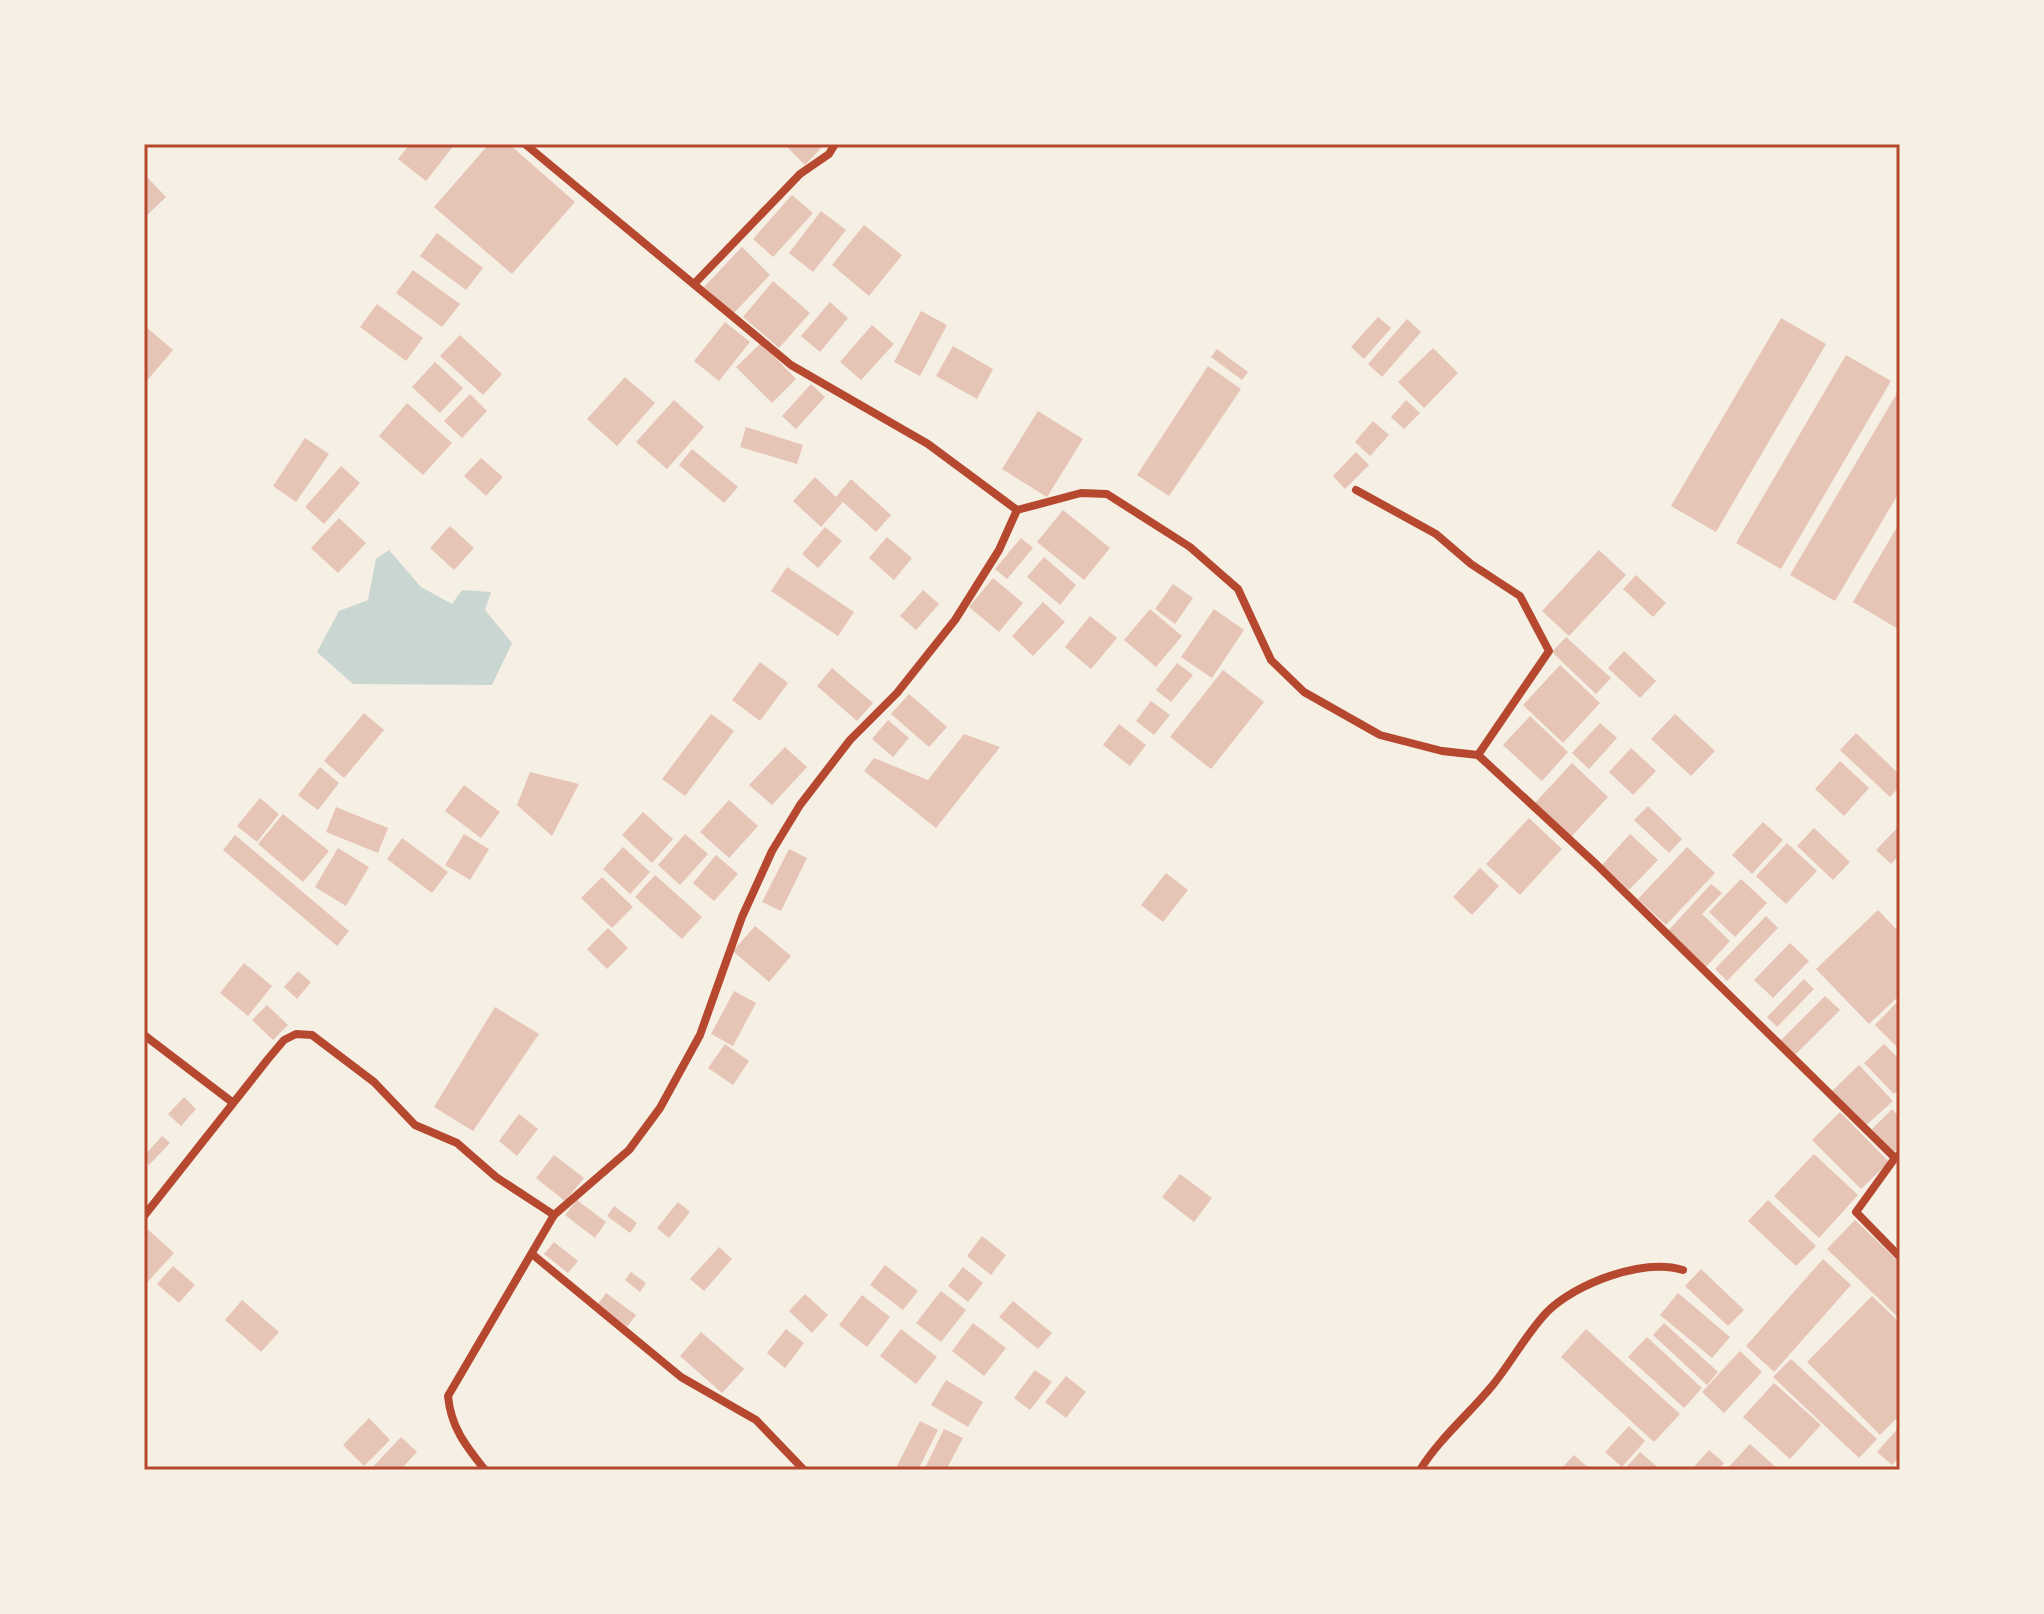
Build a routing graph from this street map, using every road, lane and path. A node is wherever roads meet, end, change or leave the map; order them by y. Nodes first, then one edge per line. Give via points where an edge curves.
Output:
1 (525, 144) edge
2 (835, 144) edge
3 (694, 284) junction
4 (1356, 490) dead end
5 (1017, 510) junction
6 (1478, 755) junction
7 (144, 1035) edge
8 (232, 1102) junction
9 (1897, 1156) edge
10 (554, 1215) junction
11 (144, 1216) edge
12 (532, 1254) junction
13 (1900, 1257) edge
14 (1683, 1270) dead end
15 (485, 1470) edge
16 (804, 1470) edge
17 (1420, 1470) edge

1 - 3 street
2 - 3 street
3 - 5 street via 791,365 928,444
4 - 6 street via 1436,534 1520,596 1549,651
5 - 6 street via 1081,493 1107,494 1190,547 1238,589 1271,660 1304,692 1380,735
5 - 10 street via 955,620 897,693 850,740 793,817 742,917 700,1035 660,1108 629,1150
6 - 9 street
7 - 8 street
8 - 10 street via 284,1040 312,1035 374,1082 415,1125 457,1143 496,1177
8 - 11 street
9 - 13 street via 1856,1212
10 - 12 street
12 - 15 street via 448,1396 450,1418 460,1438
12 - 16 street via 681,1377 756,1420
14 - 17 street via 1636,1269 1601,1279 1548,1311

